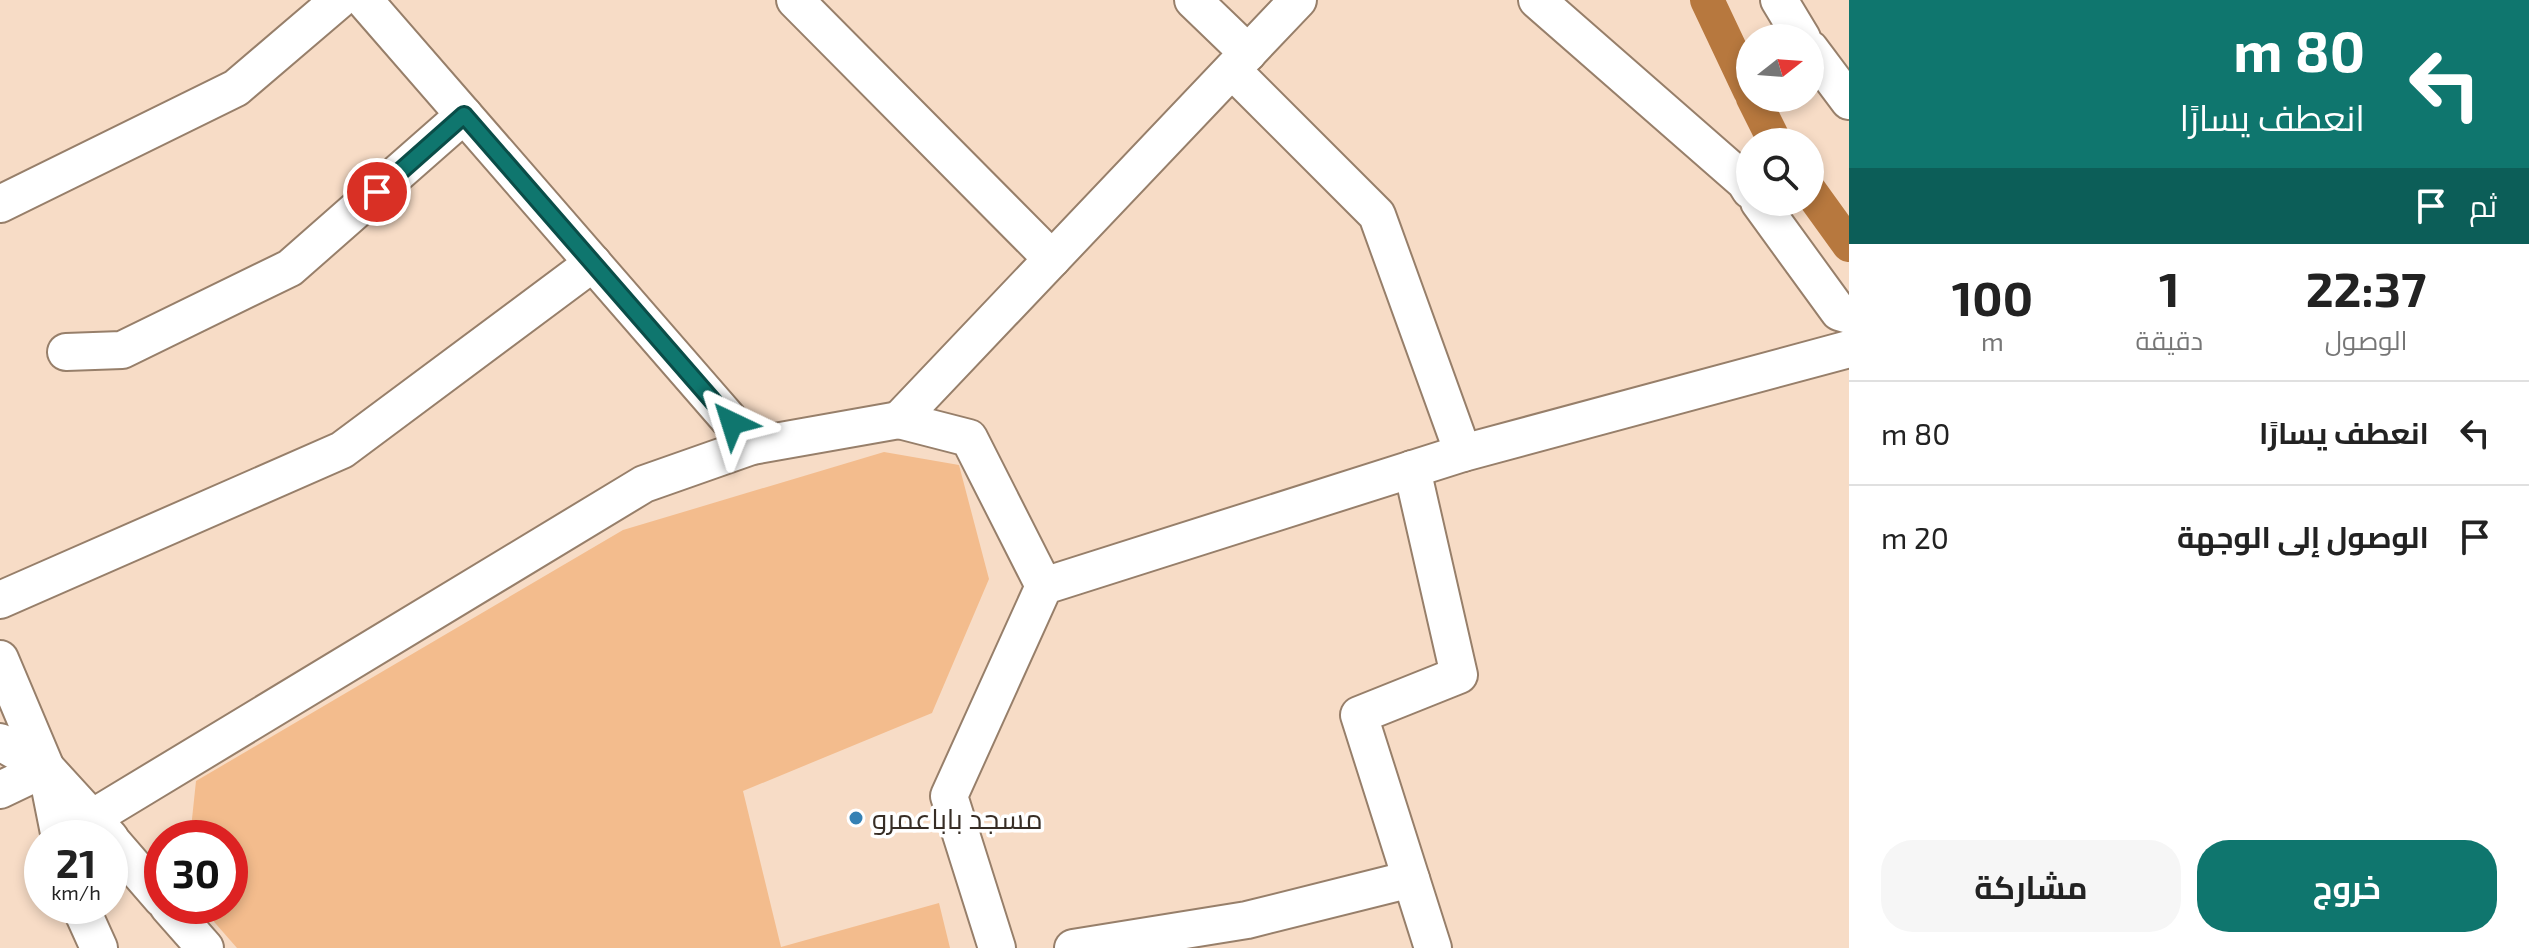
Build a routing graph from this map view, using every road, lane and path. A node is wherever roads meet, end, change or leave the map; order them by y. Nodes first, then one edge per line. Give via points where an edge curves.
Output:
1 (339, 0) edge
2 (364, 0) edge
3 (795, 0) edge
4 (1193, 0) edge
5 (1298, 0) edge
6 (1537, 0) edge
7 (1779, 0) edge
8 (1794, 24) edge
9 (1240, 61) junction
10 (1824, 68) edge
11 (1849, 101) edge
12 (464, 115) junction
13 (1736, 174) edge
14 (0, 204) edge
15 (1769, 216) edge
16 (1052, 259) junction
17 (593, 263) junction
18 (1849, 315) edge
19 (1849, 349) edge
20 (66, 352) dead end
21 (899, 420) junction
22 (752, 446) junction
23 (1463, 453) junction
24 (1412, 469) junction
25 (1044, 586) junction
26 (0, 600) edge
27 (0, 659) edge
28 (0, 742) edge
29 (46, 768) junction
30 (0, 790) edge
31 (56, 820) edge
32 (94, 820) edge
33 (121, 820) edge
34 (128, 859) edge
35 (144, 878) edge
36 (1411, 879) junction
37 (88, 924) edge
38 (184, 924) edge
39 (99, 948) edge
40 (205, 948) edge
41 (997, 948) edge
42 (1073, 948) edge
43 (1433, 948) edge

1 - 14 street via 236,88
2 - 12 street
3 - 16 street
4 - 9 street
5 - 9 street
6 - 13 street
7 - 8 street
9 - 16 street
9 - 23 street via 1377,215
10 - 11 street
12 - 17 street
12 - 20 street via 290,268 122,350
15 - 18 street via 1839,312
16 - 21 street
17 - 22 street
17 - 26 street via 342,450
19 - 23 street
21 - 22 street
21 - 25 street via 969,438
22 - 33 street via 644,484
23 - 24 street
24 - 25 street
24 - 36 street via 1459,675 1359,715
25 - 41 street via 949,796
27 - 29 street
28 - 29 street
29 - 30 street
29 - 31 street
29 - 32 street
34 - 35 street
36 - 42 street via 1247,920
36 - 43 street
37 - 39 street
38 - 40 street

